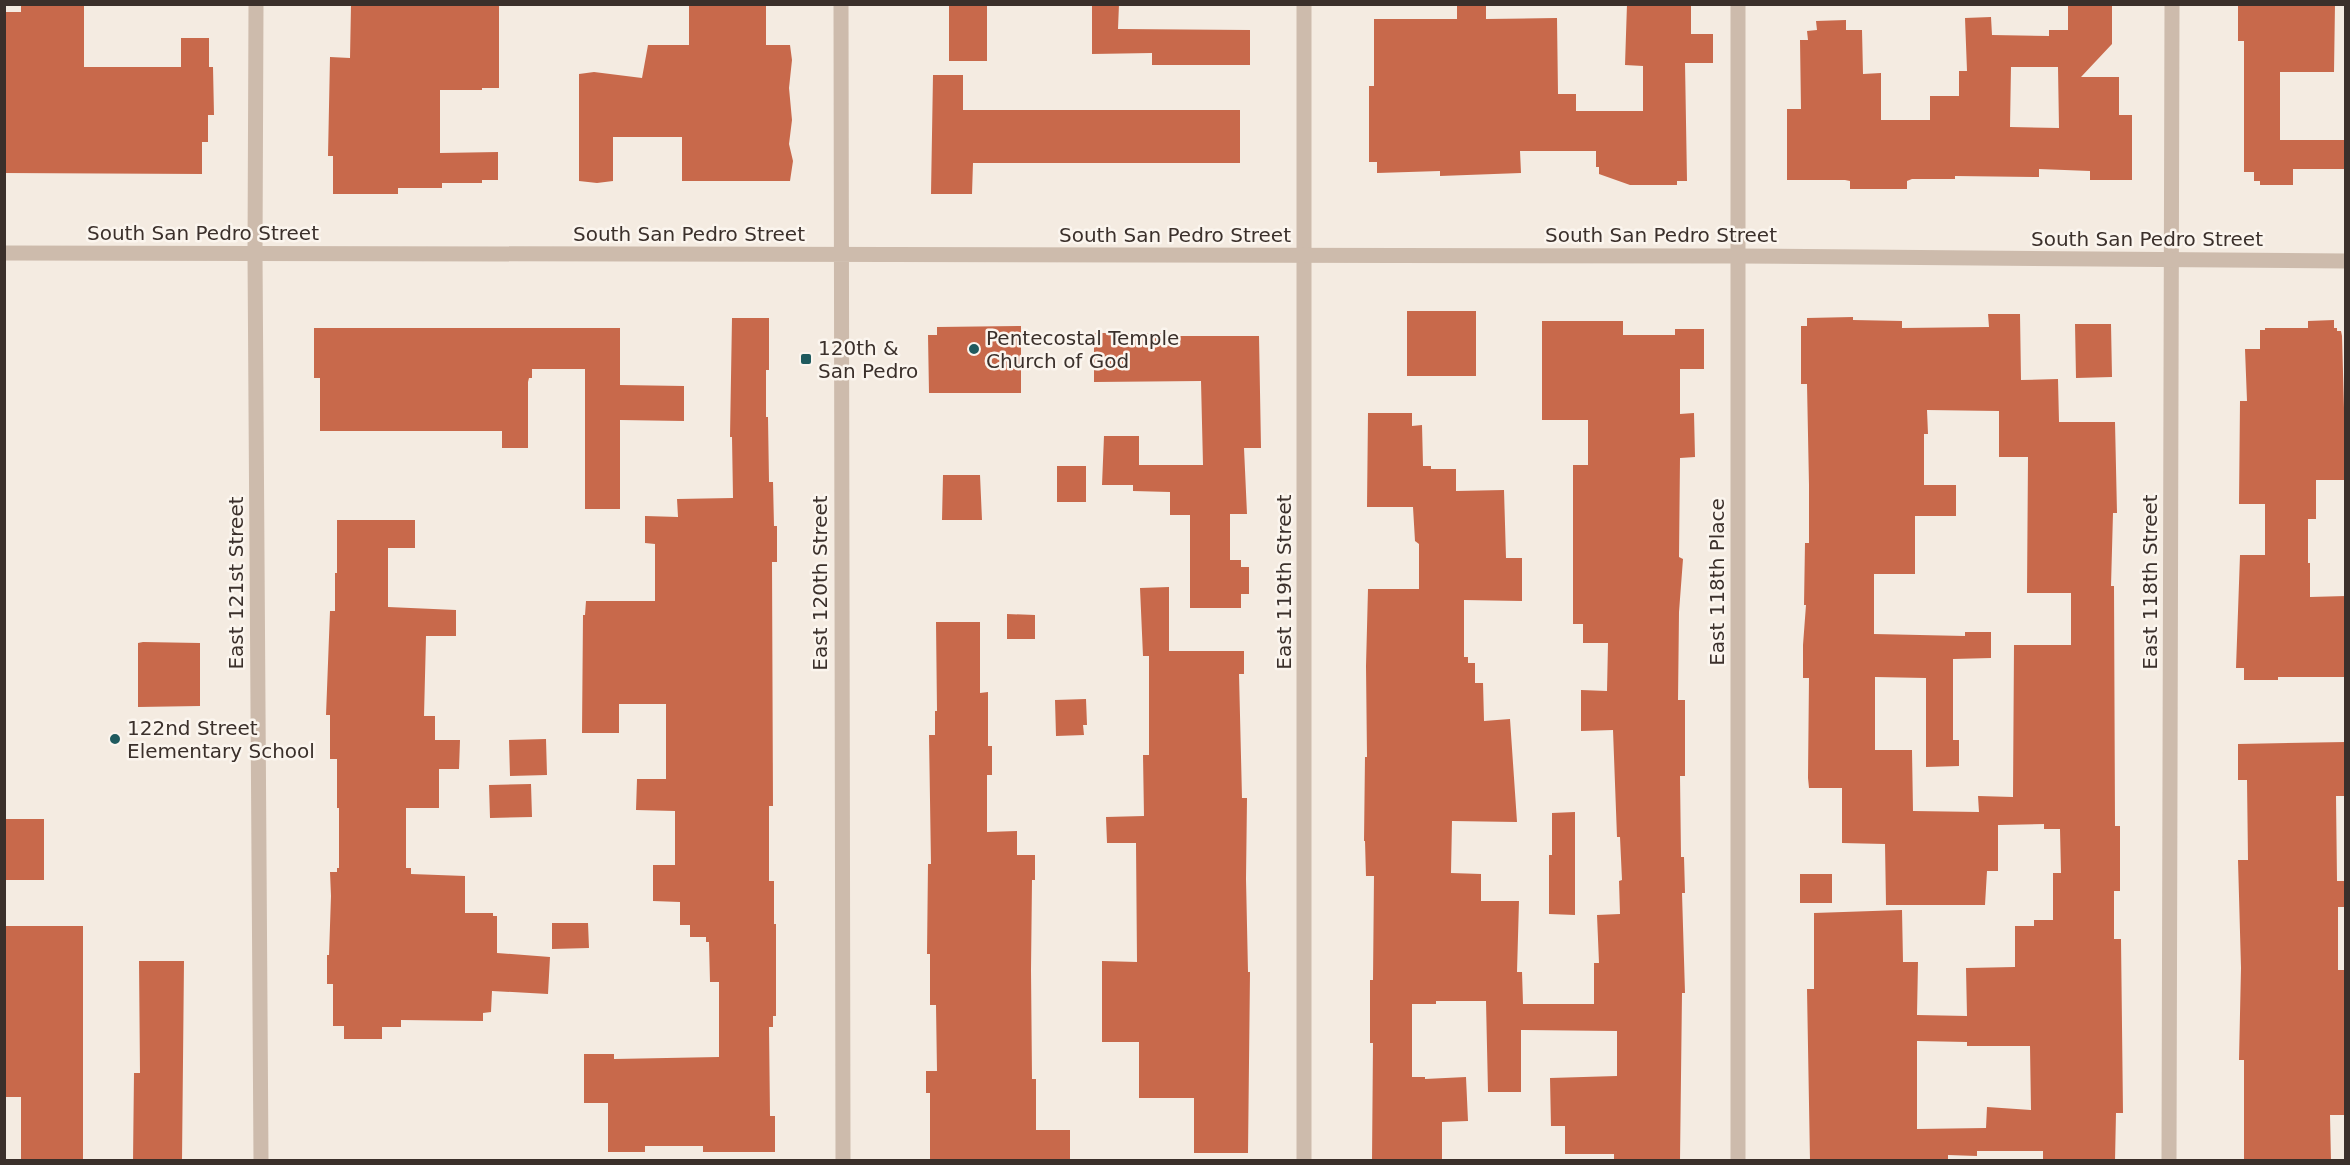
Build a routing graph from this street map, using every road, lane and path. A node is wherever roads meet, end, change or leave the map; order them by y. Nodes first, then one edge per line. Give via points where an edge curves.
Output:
1 (256, 4) edge
2 (841, 4) edge
3 (1304, 4) edge
4 (1738, 4) edge
5 (2172, 4) edge
6 (4, 253) edge
7 (255, 254) junction
8 (840, 255) junction
9 (1738, 255) junction
10 (1305, 256) junction
11 (2172, 260) junction
12 (2346, 261) edge
13 (261, 1161) edge
14 (843, 1161) edge
15 (1304, 1161) edge
16 (1738, 1161) edge
17 (2169, 1161) edge

1 - 7 street, East 121st Street
2 - 8 street, East 120th Street
3 - 10 street, East 119th Street
4 - 9 street, East 118th Place
5 - 11 street, East 118th Street
6 - 7 street, South San Pedro Street
7 - 8 street, South San Pedro Street
7 - 13 street, East 121st Street
8 - 10 street, South San Pedro Street
8 - 14 street, East 120th Street
9 - 10 street, South San Pedro Street
9 - 11 street, South San Pedro Street
9 - 16 street, East 118th Place
10 - 15 street, East 119th Street
11 - 12 street, South San Pedro Street
11 - 17 street, East 118th Street

